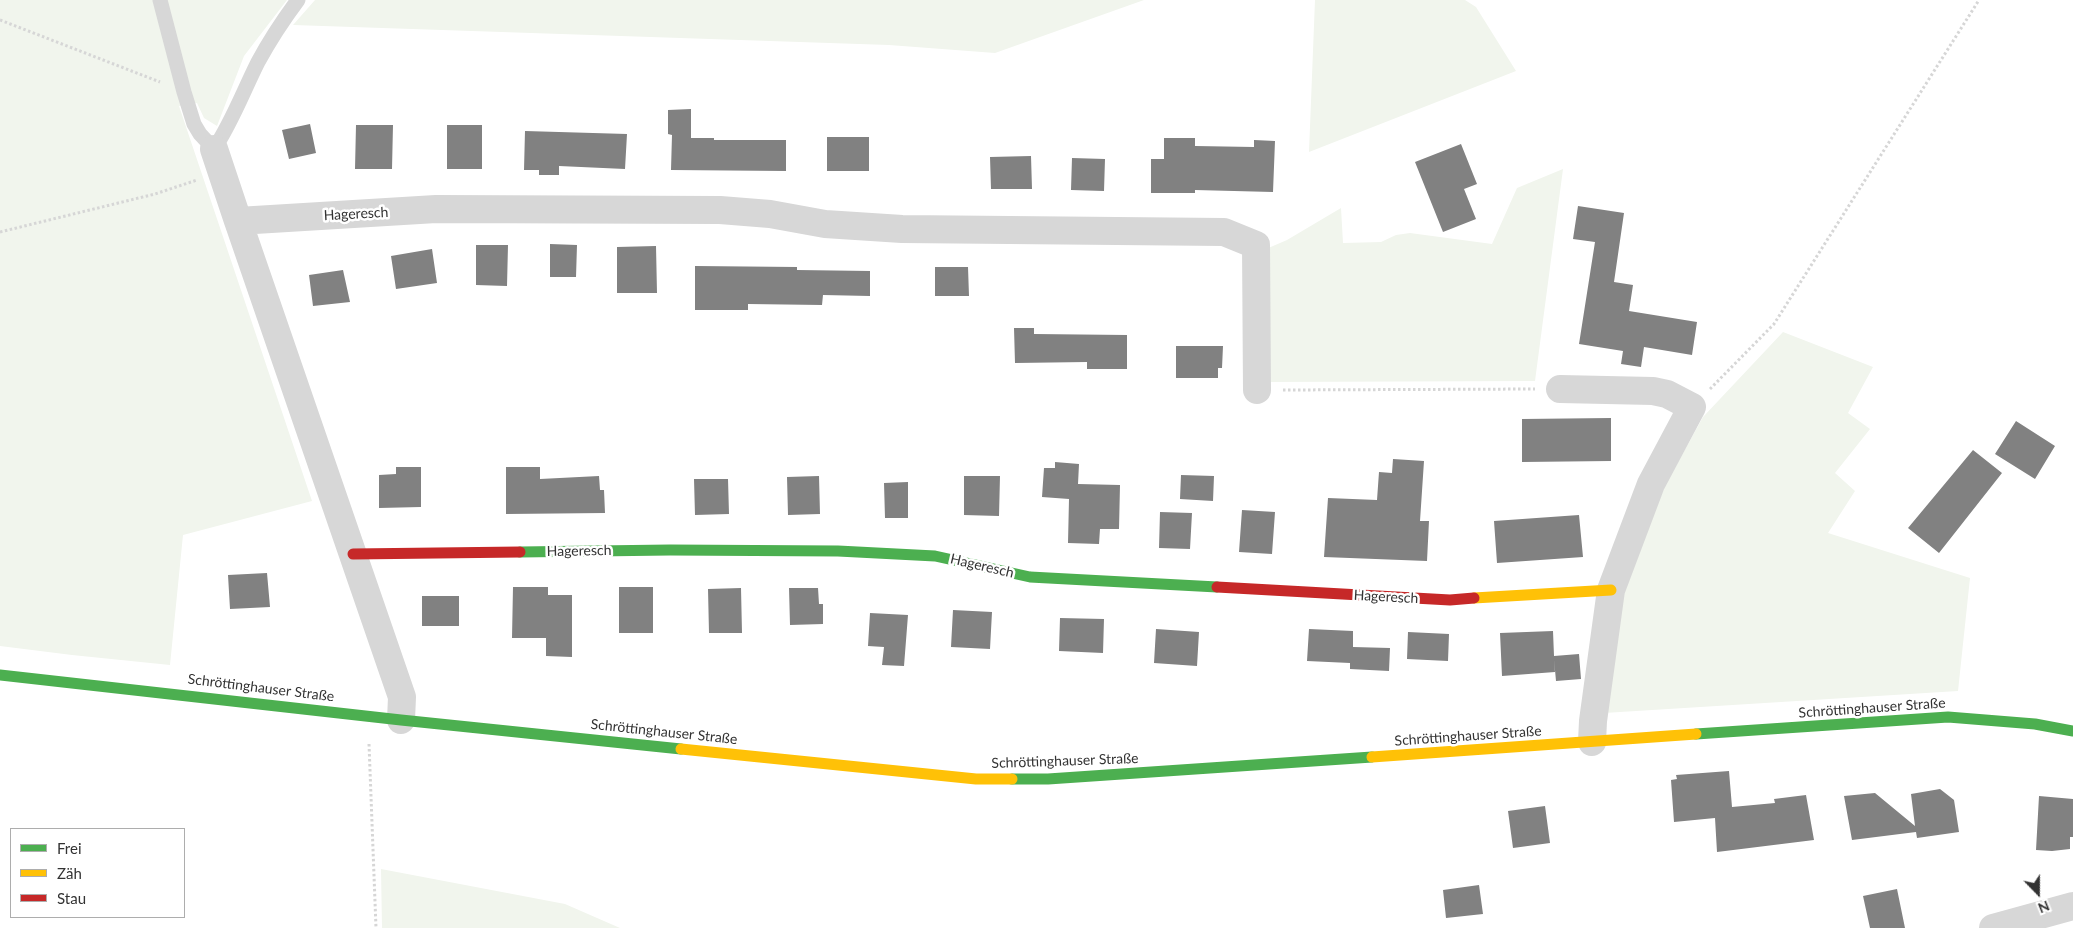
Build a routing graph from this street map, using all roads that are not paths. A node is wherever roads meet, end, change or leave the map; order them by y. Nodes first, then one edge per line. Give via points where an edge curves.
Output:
1 (160, 0) edge
2 (298, 0) edge
3 (218, 160) junction
4 (238, 221) junction
5 (1560, 389) road end
6 (1257, 390) road end
7 (353, 554) junction
8 (1611, 590) junction
9 (0, 675) edge
10 (401, 720) junction
11 (2073, 731) edge
12 (1592, 742) junction
13 (2073, 906) edge
14 (1993, 928) edge

1 - 3 lane via 194,124
2 - 3 lane via 258,63 229,126
3 - 4 street
4 - 6 street, Hageresch via 436,210 720,210 770,214 825,224 894,229 1224,232 1256,245
4 - 7 street
5 - 8 street via 1653,391 1667,394 1692,407 1651,484
7 - 8 main road, Hageresch via 838,551 935,556 1030,577 1443,600
7 - 10 street via 402,697
8 - 12 street
9 - 10 main road, Schröttinghauser Straße
10 - 12 main road, Schröttinghauser Straße via 976,779 1048,780
11 - 12 main road, Schröttinghauser Straße via 2035,724 1948,717
13 - 14 street

